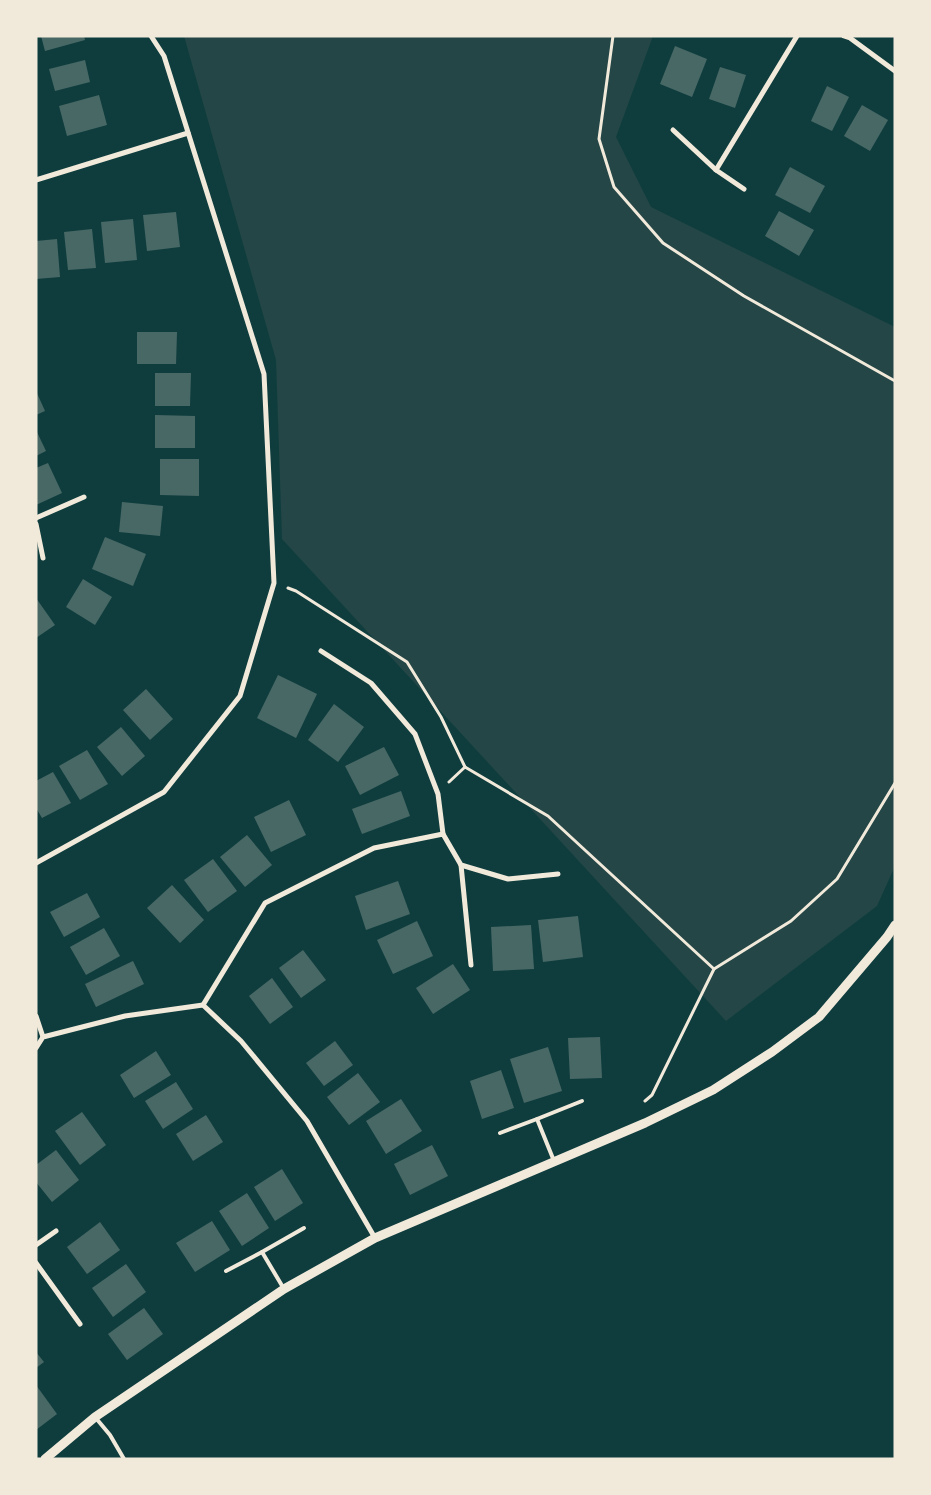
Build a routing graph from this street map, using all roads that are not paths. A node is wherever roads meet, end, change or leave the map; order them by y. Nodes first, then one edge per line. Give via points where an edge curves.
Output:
1 (150, 36) edge
2 (797, 36) edge
3 (844, 36) edge
4 (895, 71) edge
5 (673, 130) dead end
6 (188, 133) junction
7 (716, 170) junction
8 (36, 180) edge
9 (744, 189) dead end
10 (84, 497) dead end
11 (36, 518) edge
12 (36, 524) edge
13 (43, 558) dead end
14 (321, 651) dead end
15 (443, 834) junction
16 (36, 863) edge
17 (461, 865) junction
18 (558, 874) dead end
19 (895, 925) edge
20 (471, 965) dead end
21 (203, 1005) junction
22 (36, 1016) edge
23 (43, 1037) junction
24 (36, 1048) edge
25 (582, 1101) dead end
26 (537, 1119) junction
27 (500, 1133) dead end
28 (554, 1161) junction
29 (304, 1228) dead end
30 (56, 1231) dead end
31 (375, 1238) junction
32 (36, 1245) edge
33 (262, 1252) junction
34 (36, 1263) edge
35 (226, 1271) dead end
36 (284, 1289) junction
37 (80, 1324) dead end
38 (95, 1416) junction
39 (45, 1459) edge
40 (124, 1459) edge

1 - 6 street via 164,56
2 - 7 street
3 - 4 street
5 - 7 street
6 - 8 street
6 - 16 street via 264,374 274,583 240,696 164,792
7 - 9 street
10 - 11 street
12 - 13 street
14 - 15 street via 371,683 415,734 438,794
15 - 17 street
15 - 21 street via 374,848 265,903
17 - 18 street via 508,879
17 - 20 street
19 - 28 street via 819,1017 772,1052 713,1090
21 - 23 street via 125,1016
21 - 31 street via 241,1041 307,1120
22 - 23 street
23 - 24 street
25 - 26 lane
26 - 27 lane
26 - 28 lane
28 - 31 street
29 - 33 lane
30 - 32 street
31 - 36 street
33 - 35 lane
33 - 36 lane
34 - 37 street
36 - 38 street
38 - 39 street
38 - 40 lane

